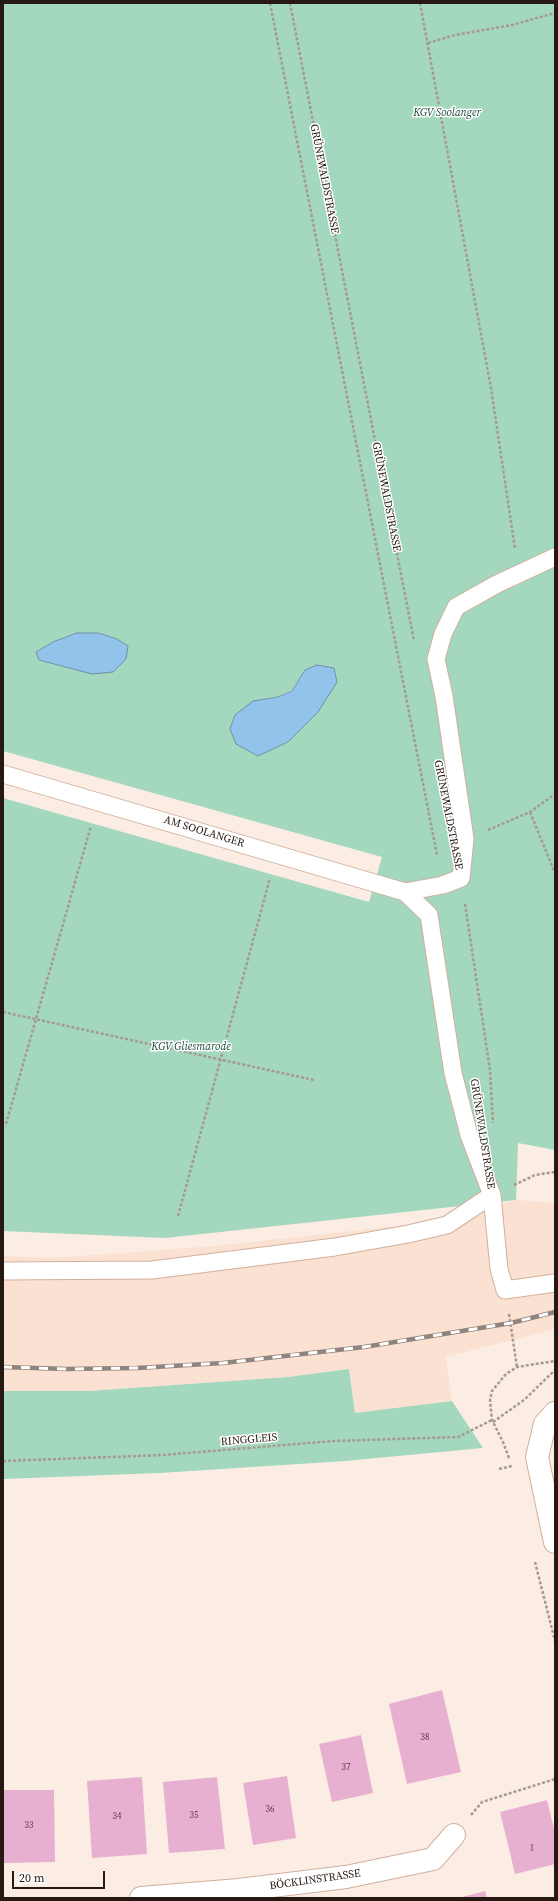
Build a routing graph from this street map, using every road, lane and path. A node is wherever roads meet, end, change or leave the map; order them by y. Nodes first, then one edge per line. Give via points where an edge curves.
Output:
1 (270, 3) edge
2 (290, 3) edge
3 (420, 3) edge
4 (555, 13) edge
5 (428, 43) junction
6 (555, 556) edge
7 (497, 584) junction
8 (415, 644) dead end
9 (3, 774) edge
10 (555, 794) edge
11 (98, 801) junction
12 (530, 812) junction
13 (465, 839) junction
14 (277, 854) junction
15 (555, 873) edge
16 (461, 878) junction
17 (443, 885) junction
18 (405, 892) junction
19 (3, 1012) edge
20 (36, 1020) junction
21 (221, 1060) junction
22 (314, 1080) dead end
23 (6, 1124) dead end
24 (494, 1125) dead end
25 (555, 1172) edge
26 (492, 1195) junction
27 (178, 1216) dead end
28 (3, 1271) edge
29 (555, 1283) edge
30 (505, 1290) junction
31 (555, 1360) edge
32 (517, 1367) junction
33 (555, 1370) edge
34 (555, 1413) edge
35 (492, 1421) junction
36 (495, 1425) dead end
37 (3, 1461) edge
38 (555, 1542) edge
39 (555, 1779) edge
40 (454, 1835) joint
41 (141, 1898) edge

1 - 17 path, GRÜNEWALDSTRASSE
2 - 8 path, GRÜNEWALDSTRASSE
3 - 5 path
4 - 5 path
5 - 7 path via 492,388 516,557
6 - 7 lane
7 - 13 lane via 456,608 442,634 436,659 444,696
9 - 11 lane, AM SOOLANGER
10 - 12 path
11 - 14 lane, AM SOOLANGER
11 - 20 path
12 - 13 path
12 - 15 path
13 - 16 lane
14 - 18 lane, AM SOOLANGER
14 - 21 path
16 - 17 lane
16 - 24 path, GRÜNEWALDSTRASSE via 490,1070
17 - 18 lane
18 - 26 lane via 430,915 453,1073 469,1135
19 - 20 path
20 - 21 path
20 - 23 path
21 - 22 path
21 - 27 path
25 - 26 path via 535,1175
26 - 28 lane via 447,1225 335,1247 152,1270
26 - 30 lane via 499,1269
29 - 30 lane
30 - 32 path
31 - 32 path
32 - 35 path via 506,1374 492,1390
33 - 35 path, RINGGLEIS via 524,1400
34 - 38 street via 545,1424 537,1458
35 - 36 path
35 - 37 path, RINGGLEIS via 458,1437 333,1441 163,1455
39 - 40 path via 482,1802
40 - 41 street, BÖCKLINSTRASSE via 433,1859 419,1862 346,1876 239,1890

